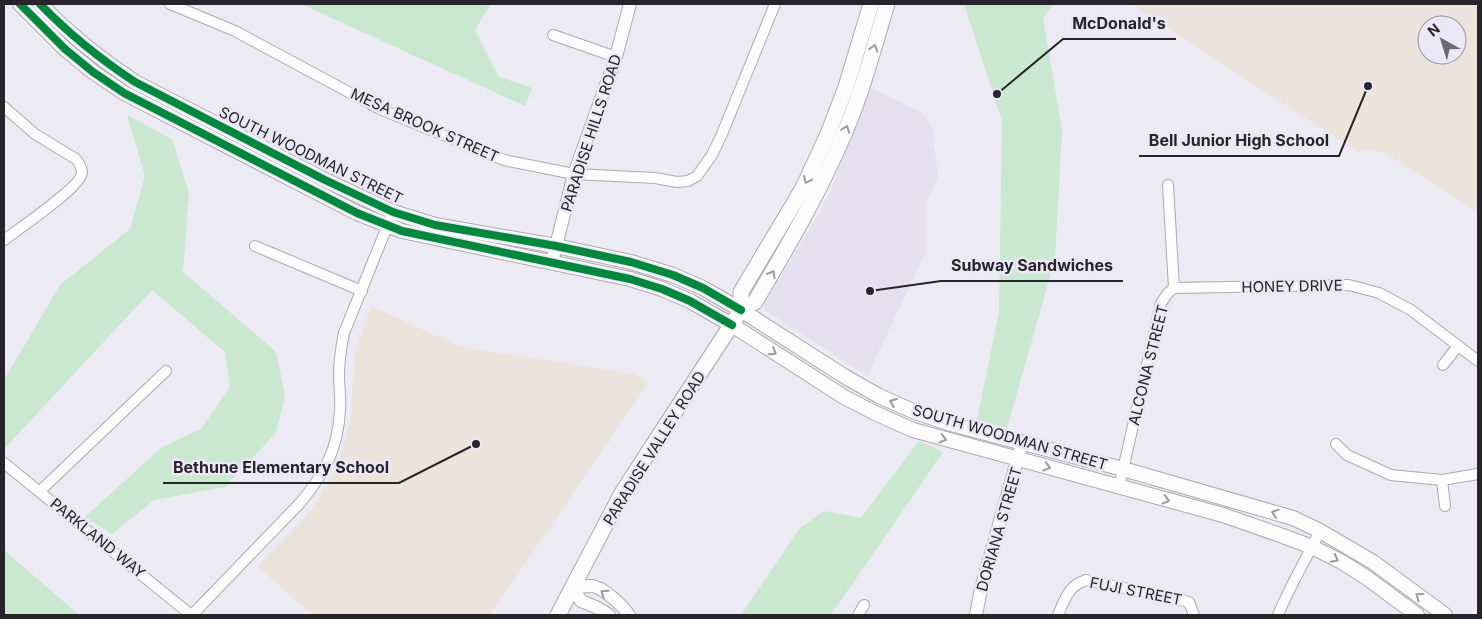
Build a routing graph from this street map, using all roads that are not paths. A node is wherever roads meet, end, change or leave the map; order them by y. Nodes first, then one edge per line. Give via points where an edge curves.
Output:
1 (170, 4) edge
2 (630, 4) edge
3 (774, 4) edge
4 (871, 4) edge
5 (887, 4) edge
6 (32, 6) edge
7 (553, 34) dead end
8 (616, 58) junction
9 (5, 110) edge
10 (574, 174) junction
11 (1168, 185) dead end
12 (394, 212) junction
13 (388, 226) junction
14 (4, 240) edge
15 (255, 246) dead end
16 (556, 246) junction
17 (552, 262) junction
18 (1174, 288) junction
19 (362, 291) junction
20 (741, 310) junction
21 (732, 325) junction
22 (1458, 346) junction
23 (1478, 361) edge
24 (1443, 365) dead end
25 (166, 371) dead end
26 (1022, 443) junction
27 (1336, 444) dead end
28 (1018, 459) junction
29 (4, 463) edge
30 (1123, 469) junction
31 (1478, 474) edge
32 (1442, 480) junction
33 (1119, 487) junction
34 (40, 491) junction
35 (1445, 506) dead end
36 (1320, 531) junction
37 (1312, 547) junction
38 (572, 587) junction
39 (864, 605) dead end
40 (192, 615) edge
41 (558, 615) edge
42 (609, 615) edge
43 (629, 615) edge
44 (858, 615) edge
45 (976, 615) edge
46 (1058, 615) edge
47 (1194, 615) edge
48 (1278, 615) edge
49 (1417, 615) edge
50 (1446, 615) edge

1 - 10 street, MESA BROOK STREET via 235,31 382,110 504,160
2 - 8 street, PARADISE HILLS ROAD
3 - 10 street, MESA BROOK STREET via 722,134 697,176 676,182
4 -> 20 main road, PARADISE VALLEY ROAD via 828,134 803,188 741,292
20 -> 5 main road, PARADISE VALLEY ROAD via 755,302 816,195 860,92
6 - 12 main road, SOUTH WOODMAN STREET via 135,82
6 - 13 main road, SOUTH WOODMAN STREET via 65,49 124,93
7 - 8 street
8 - 10 street, PARADISE HILLS ROAD
9 - 14 street via 35,134 76,159 82,174 78,182
10 - 16 street, PARADISE HILLS ROAD
11 - 18 street, ALCONA STREET
12 - 13 street
12 - 16 main road, SOUTH WOODMAN STREET via 435,225
13 - 17 main road, SOUTH WOODMAN STREET via 429,238
13 - 19 street
15 - 19 street
16 - 17 street, PARADISE HILLS ROAD
16 - 20 main road, SOUTH WOODMAN STREET via 631,262 673,275
17 - 21 main road, SOUTH WOODMAN STREET via 662,289
18 - 22 street, HONEY DRIVE via 1349,285 1379,293 1411,310
18 - 30 street, ALCONA STREET via 1161,303
19 - 40 street via 344,333 340,354 338,426 324,471 300,503
20 - 21 main road, PARADISE VALLEY ROAD
26 -> 20 main road, SOUTH WOODMAN STREET via 938,420 879,396
21 -> 28 main road, SOUTH WOODMAN STREET via 844,397 875,413 913,430
21 - 38 main road, PARADISE VALLEY ROAD via 622,493
22 - 23 street, HONEY DRIVE
22 - 24 street
25 - 34 street
26 - 28 street, DORIANA STREET
26 - 30 main road, SOUTH WOODMAN STREET
27 - 32 street via 1347,455 1391,475
28 -> 33 main road, SOUTH WOODMAN STREET
28 - 45 street, DORIANA STREET
29 - 34 street, PARKLAND WAY
30 - 33 street, ALCONA STREET
36 -> 30 main road, SOUTH WOODMAN STREET via 1293,518
31 - 32 street
32 - 35 street
33 -> 37 main road, SOUTH WOODMAN STREET via 1247,522
34 - 40 street, PARKLAND WAY
36 - 37 street
50 -> 36 main road, SOUTH WOODMAN STREET via 1373,562
37 - 48 street
37 -> 49 main road, SOUTH WOODMAN STREET via 1358,572
38 - 41 main road, PARADISE VALLEY ROAD
38 - 42 street via 581,600
43 -> 38 street via 594,586
39 - 44 street
46 - 47 street, FUJI STREET via 1069,590 1086,580 1189,602

